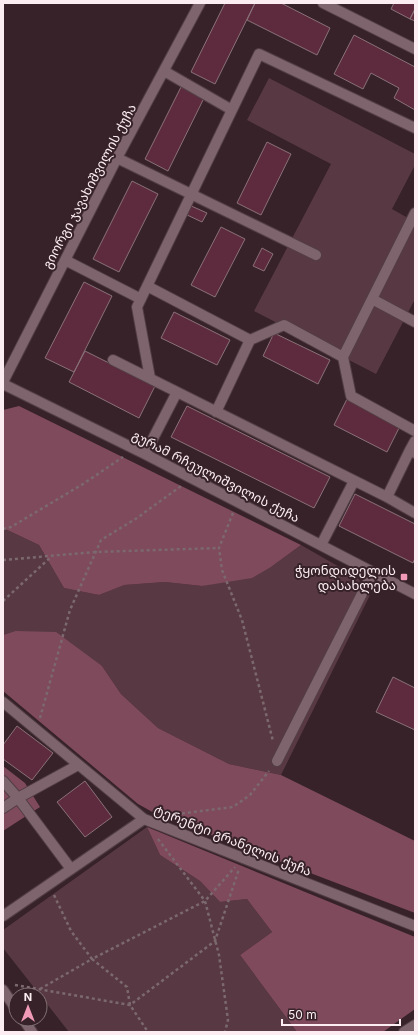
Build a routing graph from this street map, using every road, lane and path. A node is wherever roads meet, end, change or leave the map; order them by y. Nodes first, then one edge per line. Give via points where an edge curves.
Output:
1 (200, 3) edge
2 (323, 3) edge
3 (415, 49) edge
4 (164, 71) junction
5 (232, 110) junction
6 (415, 128) edge
7 (117, 158) junction
8 (192, 194) junction
9 (415, 213) edge
10 (316, 255) dead end
11 (65, 260) junction
12 (148, 286) junction
13 (141, 299) junction
14 (372, 299) junction
15 (415, 322) edge
16 (250, 340) junction
17 (343, 357) junction
18 (113, 360) dead end
19 (150, 378) junction
20 (3, 383) edge
21 (177, 392) junction
22 (216, 412) junction
23 (415, 431) edge
24 (413, 448) edge
25 (135, 449) junction
26 (144, 454) junction
27 (192, 478) junction
28 (354, 481) junction
29 (386, 497) junction
30 (237, 502) junction
31 (415, 513) edge
32 (3, 529) edge
33 (321, 545) junction
34 (219, 548) junction
35 (95, 552) junction
36 (52, 556) junction
37 (3, 560) edge
38 (373, 572) junction
39 (415, 594) edge
40 (3, 601) edge
41 (3, 702) edge
42 (37, 730) junction
43 (277, 761) junction
44 (78, 765) junction
45 (3, 781) edge
46 (18, 798) junction
47 (3, 808) edge
48 (166, 816) dead end
49 (144, 819) junction
50 (158, 838) dead end
51 (243, 858) junction
52 (71, 870) junction
53 (49, 885) junction
54 (205, 901) junction
55 (3, 916) edge
56 (415, 926) edge
57 (215, 941) junction
58 (92, 959) junction
59 (45, 987) edge
60 (48, 991) edge
61 (130, 1005) junction
62 (415, 1025) edge
63 (148, 1032) edge
64 (225, 1032) edge
65 (404, 1032) edge

1 - 4 street, გიორგი ჯავახიშვილის ქუჩა
2 - 3 street
4 - 5 street
4 - 7 street, გიორგი ჯავახიშვილის ქუჩა
5 - 6 street via 259,54
5 - 8 street
7 - 8 street
7 - 11 street, გიორგი ჯავახიშვილის ქუჩა
8 - 10 street
8 - 12 street
9 - 14 street
11 - 13 street
11 - 20 street, გიორგი ჯავახიშვილის ქუჩა
12 - 13 street
12 - 16 street
13 - 19 street via 137,307
14 - 15 street
14 - 17 street
16 - 17 street via 284,325
16 - 22 street
17 - 23 street via 351,396
18 - 19 street
19 - 21 street
20 - 25 street, გურამ რჩეულიშვილის ქუჩა
21 - 22 street
21 - 26 street
22 - 28 street
24 - 29 street
25 - 26 street, გურამ რჩეულიშვილის ქუჩა
25 - 32 path via 83,484
26 - 27 street, გურამ რჩეულიშვილის ქუჩა
27 - 30 street, გურამ რჩეულიშვილის ქუჩა
27 - 35 path via 137,518 101,540
28 - 29 street
28 - 33 street
29 - 31 street
30 - 33 street, გურამ რჩეულიშვილის ქუჩა
30 - 34 path
33 - 38 street, გურამ რჩეულიშვილის ქუჩა
34 - 35 path
34 - 43 path via 222,570 242,620
35 - 36 path
35 - 42 path via 70,610
36 - 37 path
36 - 40 path
38 - 39 street, გურამ რჩეულიშვილის ქუჩა
38 - 43 street
41 - 42 street, ტერენტი გრანელის ქუჩა
42 - 44 street, ტერენტი გრანელის ქუჩა
43 - 48 path via 250,795 233,807
44 - 46 street
44 - 49 street, ტერენტი გრანელის ქუჩა
45 - 46 street
46 - 47 street
46 - 52 street
49 - 51 street, ტერენტი გრანელის ქუჩა
49 - 52 street
50 - 54 path
51 - 54 path
51 - 56 street, ტერენტი გრანელის ქუჩა
51 - 57 path
52 - 53 street
53 - 55 street
53 - 58 path via 71,931
54 - 57 path
54 - 58 path
57 - 61 path
57 - 64 path via 228,1020
58 - 59 path
58 - 61 path via 127,987
60 - 61 path
61 - 63 path
62 - 65 street

